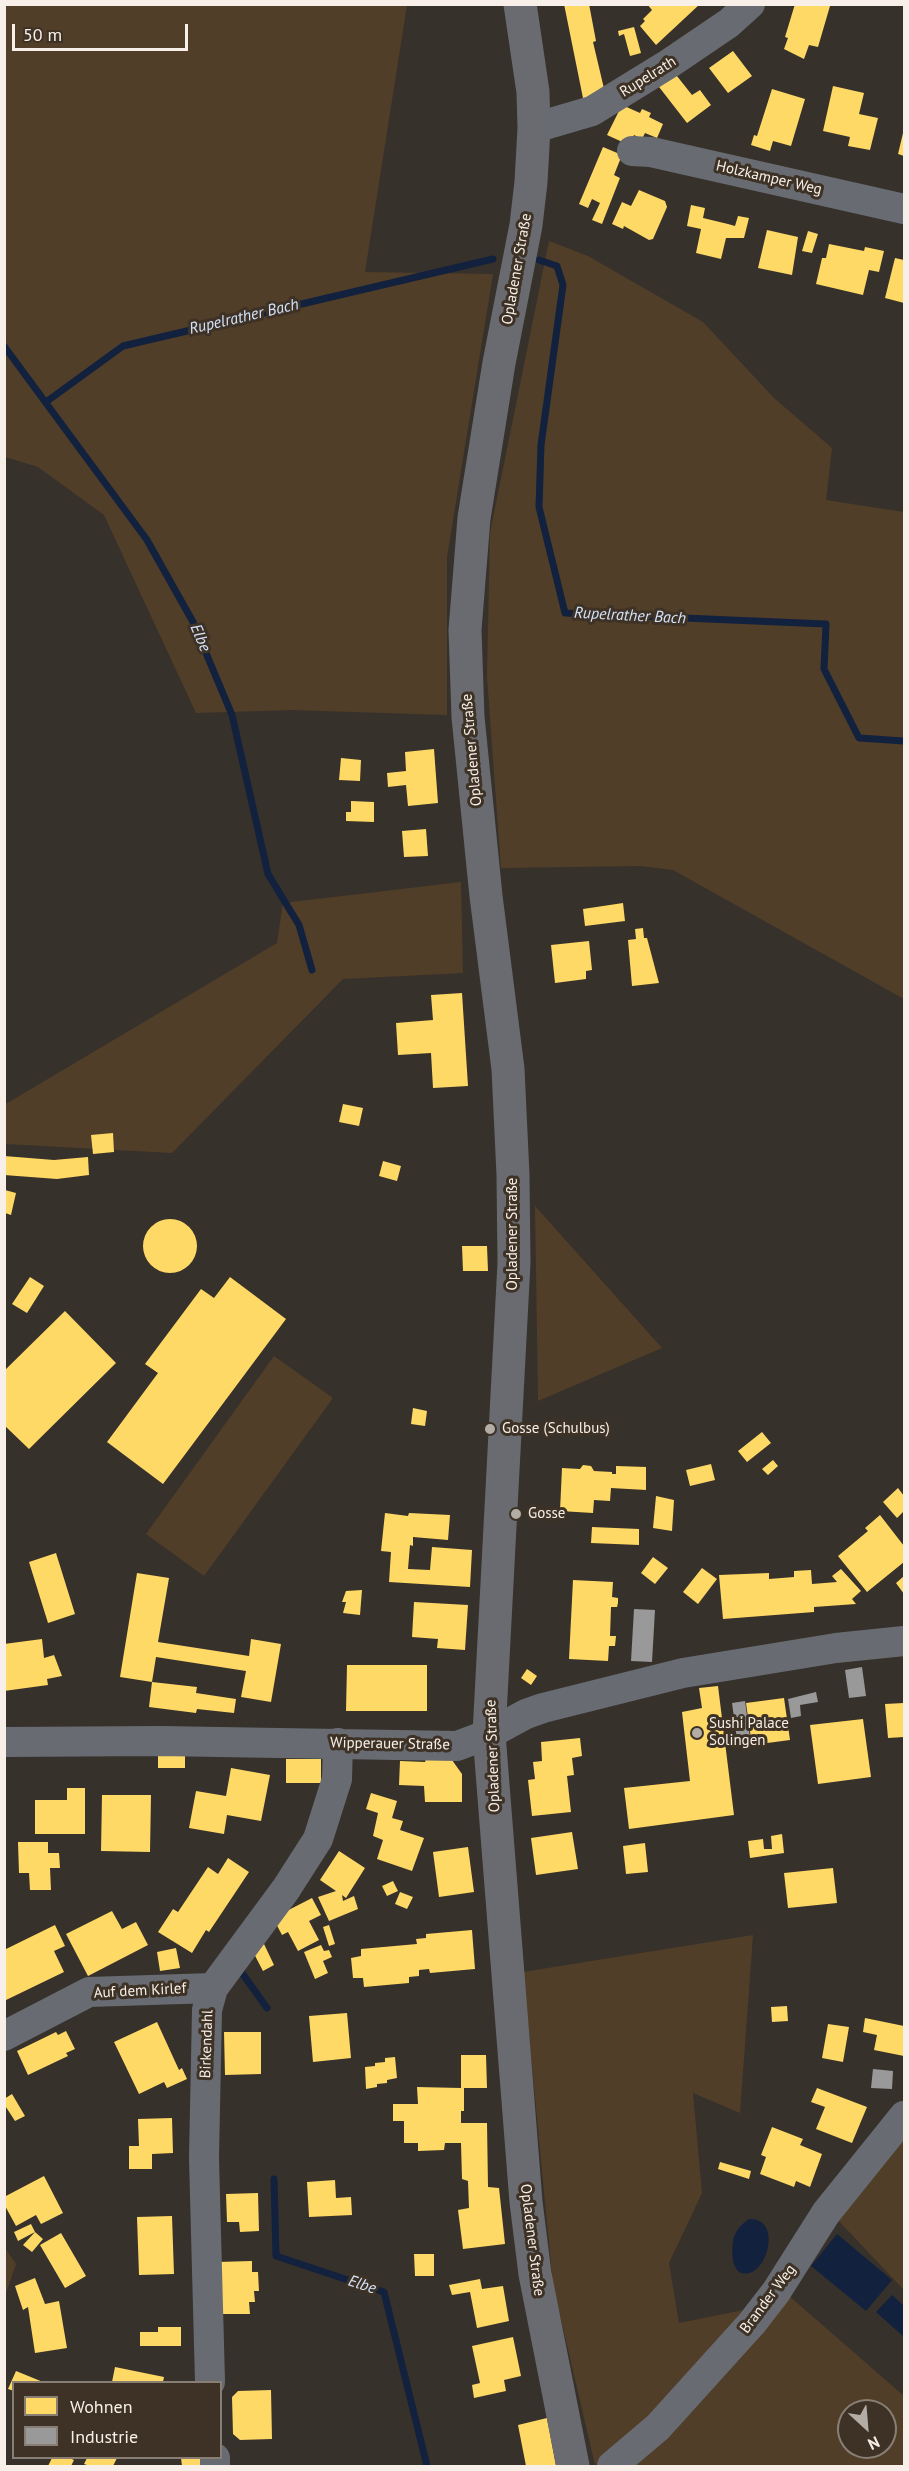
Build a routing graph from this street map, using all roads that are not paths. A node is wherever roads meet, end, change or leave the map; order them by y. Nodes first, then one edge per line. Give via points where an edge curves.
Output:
1 (520, 4) edge
2 (750, 4) edge
3 (534, 128) junction
4 (632, 152) dead end
5 (904, 209) edge
6 (904, 1641) edge
7 (489, 1734) junction
8 (4, 1743) edge
9 (338, 1743) junction
10 (213, 1988) junction
11 (4, 2036) edge
12 (904, 2116) edge
13 (210, 2381) edge
14 (573, 2466) edge
15 (612, 2466) edge

1 - 3 main road, Opladener Straße
2 - 3 street, Rupelrath via 707,39 592,111
3 - 7 main road, Opladener Straße via 526,225 474,518 465,630 469,726 508,1069 513,1175 514,1263
4 - 5 street, Holzkamper Weg via 651,152
6 - 7 street, Wipperauer Straße via 683,1673 543,1708
7 - 9 street, Wipperauer Straße via 457,1746
7 - 14 main road, Opladener Straße via 526,2202 535,2274
8 - 9 street, Wipperauer Straße
9 - 10 street, Birkendahl via 338,1779 318,1839
10 - 11 street, Auf dem Kirlef via 89,1992
10 - 13 street, Birkendahl via 207,2010 204,2158
12 - 15 street, Brander Weg via 826,2213 752,2323 658,2427

